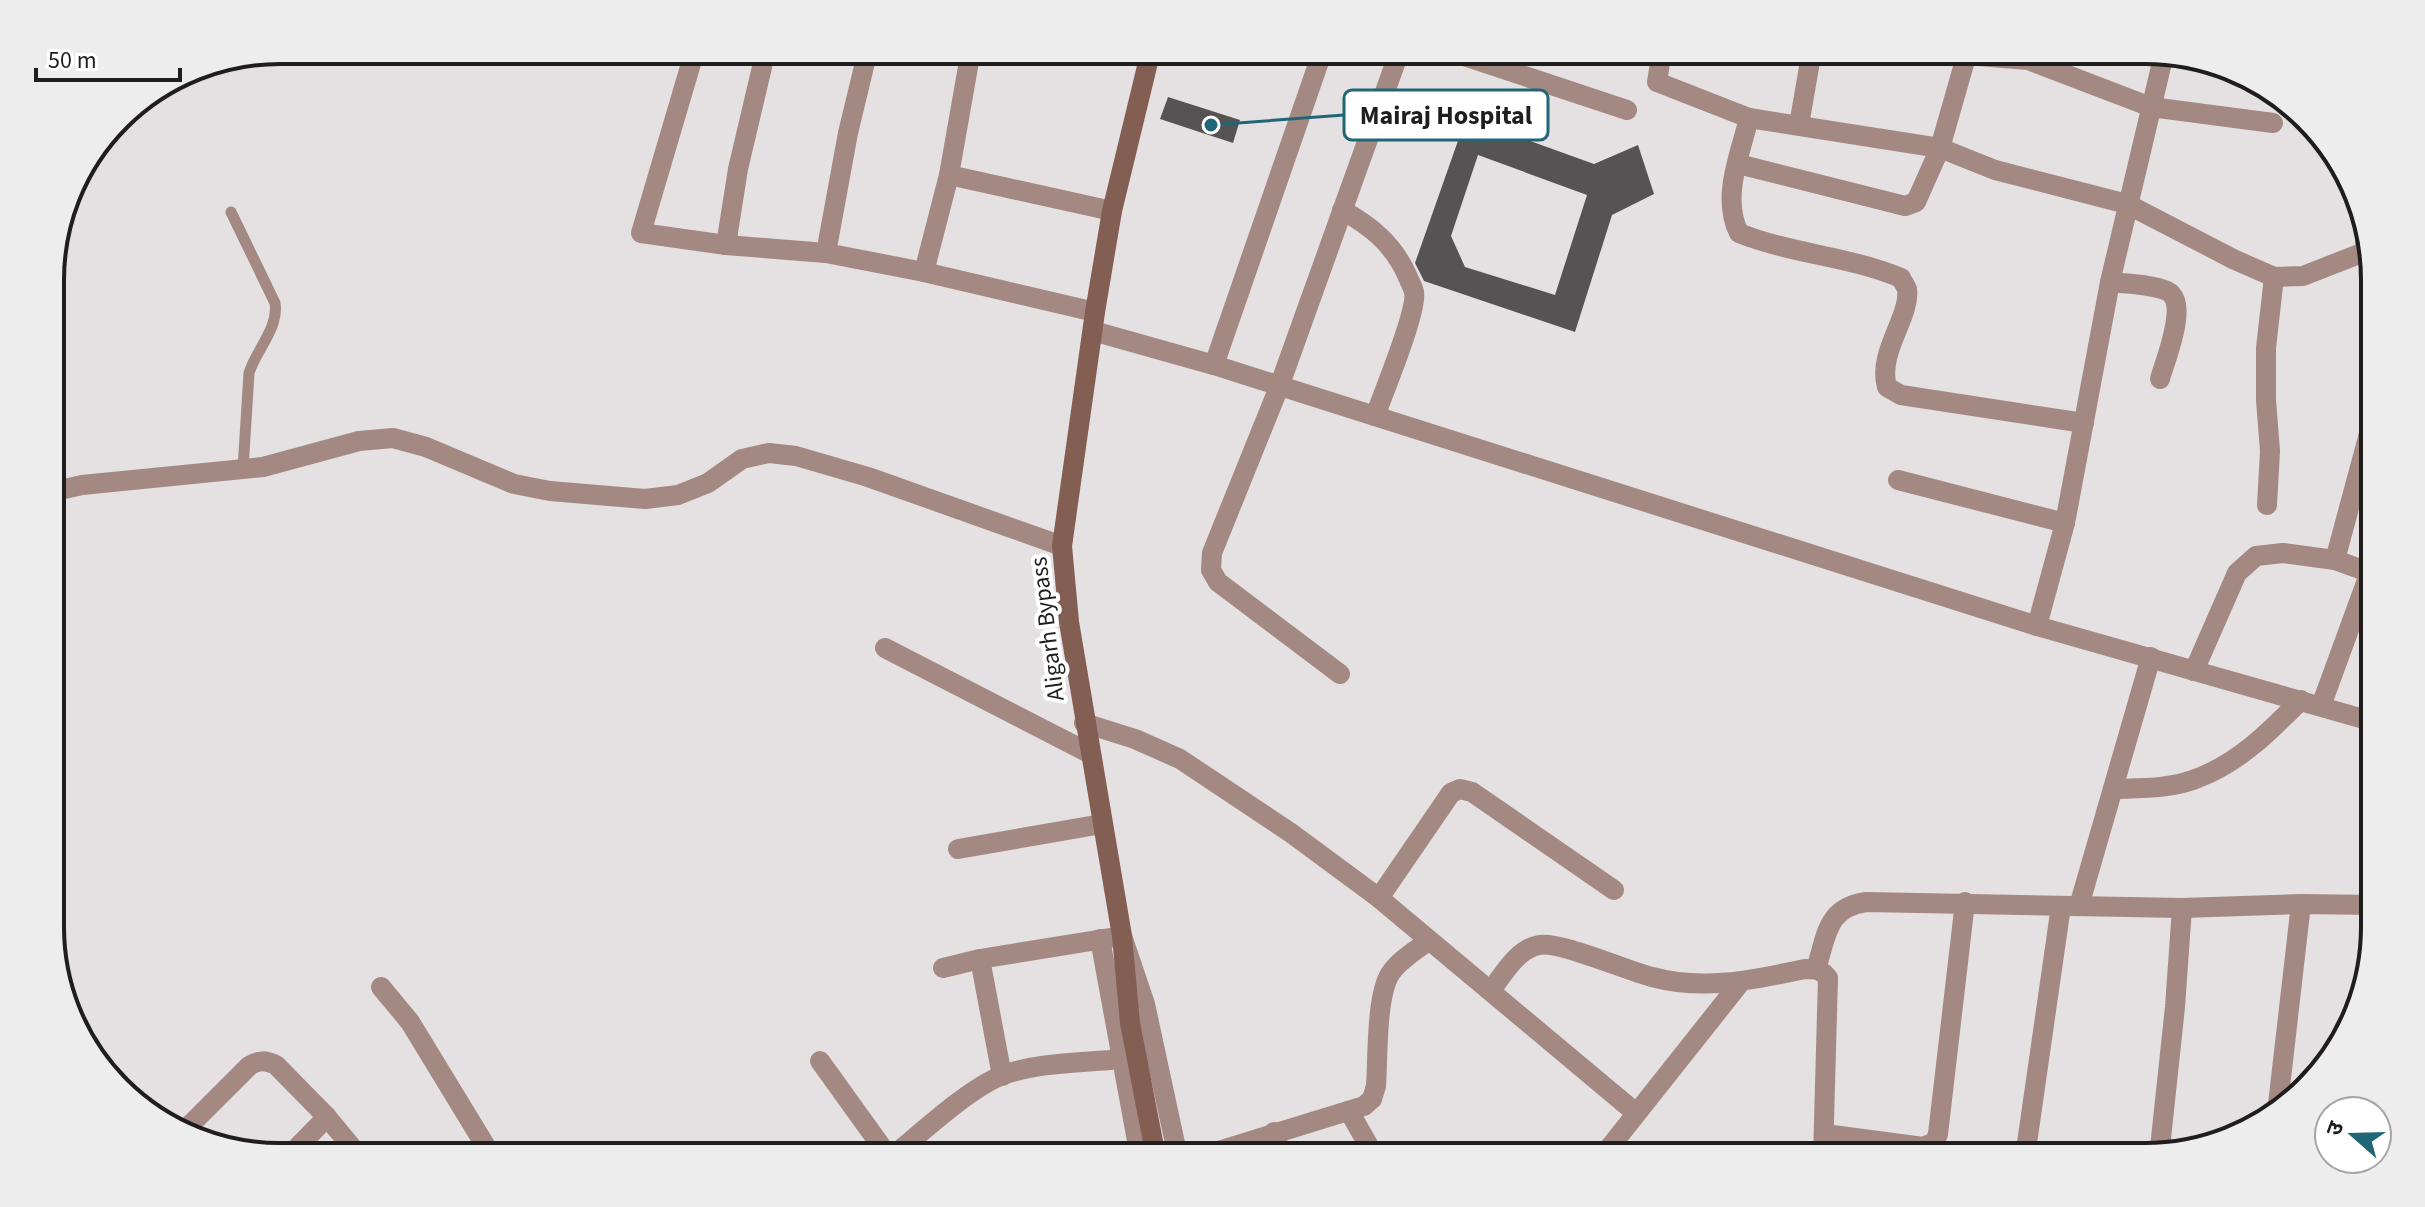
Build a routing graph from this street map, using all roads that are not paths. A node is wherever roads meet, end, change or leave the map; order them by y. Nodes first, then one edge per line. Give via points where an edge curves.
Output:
1 (691, 64) edge
2 (763, 64) edge
3 (865, 64) edge
4 (969, 64) edge
5 (1148, 64) edge
6 (1318, 64) edge
7 (1395, 64) edge
8 (1488, 64) edge
9 (1660, 64) edge
10 (1810, 64) edge
11 (1964, 64) edge
12 (2038, 64) edge
13 (2161, 64) edge
14 (2151, 107) junction
15 (1627, 110) dead end
16 (1749, 118) junction
17 (2273, 123) dead end
18 (1799, 125) junction
19 (1940, 148) junction
20 (1738, 164) junction
21 (949, 175) junction
22 (2127, 204) junction
23 (1342, 210) junction
24 (1112, 211) junction
25 (231, 212) dead end
26 (726, 245) junction
27 (826, 253) junction
28 (2359, 254) edge
29 (924, 272) junction
30 (2274, 277) junction
31 (2110, 282) junction
32 (1094, 322) junction
33 (1214, 365) junction
34 (2160, 379) dead end
35 (1279, 387) junction
36 (1375, 416) junction
37 (2084, 423) junction
38 (243, 469) junction
39 (2361, 475) edge
40 (1898, 480) dead end
41 (64, 489) edge
42 (2267, 505) dead end
43 (2065, 523) junction
44 (1062, 546) junction
45 (2335, 560) junction
46 (2361, 569) edge
47 (2361, 596) edge
48 (2037, 626) junction
49 (885, 648) dead end
50 (2151, 657) junction
51 (2194, 671) junction
52 (1340, 674) dead end
53 (2311, 703) junction
54 (2361, 718) edge
55 (1084, 723) junction
56 (1089, 753) junction
57 (2113, 789) junction
58 (1102, 824) junction
59 (958, 849) dead end
60 (1614, 890) dead end
61 (1379, 898) junction
62 (1965, 902) junction
63 (2301, 904) junction
64 (2361, 905) edge
65 (2070, 906) junction
66 (2182, 908) junction
67 (1122, 936) junction
68 (1100, 939) junction
69 (1428, 941) junction
70 (980, 959) junction
71 (943, 968) dead end
72 (1816, 969) junction
73 (1740, 983) junction
74 (381, 987) dead end
75 (1491, 990) junction
76 (1121, 1059) junction
77 (820, 1061) dead end
78 (1002, 1076) junction
79 (2279, 1096) edge
80 (1349, 1111) junction
81 (1636, 1113) junction
82 (327, 1117) junction
83 (191, 1124) edge
84 (1274, 1132) junction
85 (1825, 1134) junction
86 (302, 1143) edge
87 (348, 1143) edge
88 (478, 1143) edge
89 (880, 1143) edge
90 (908, 1143) edge
91 (1137, 1143) edge
92 (1153, 1143) edge
93 (1175, 1143) edge
94 (1241, 1143) edge
95 (1278, 1143) edge
96 (1367, 1143) edge
97 (1613, 1143) edge
98 (1824, 1143) edge
99 (1893, 1143) edge
100 (1933, 1143) edge
101 (2028, 1143) edge
102 (2161, 1143) edge

1 - 26 street via 641,233
2 - 26 street
3 - 27 street
4 - 21 street
5 - 24 main road, Aligarh Bypass
6 - 33 street
7 - 23 street
8 - 15 street
9 - 16 street via 1657,82
10 - 18 street
11 - 19 street
12 - 14 street
13 - 14 street
14 - 17 street
14 - 22 street
16 - 18 street
16 - 20 street
18 - 19 street
19 - 20 street via 1916,202 1905,206
19 - 22 street via 1995,170
20 - 37 street via 1730,198 1739,233 1901,278 1907,289 1891,342 1887,387 1901,395
21 - 24 street
21 - 29 street
22 - 30 street
22 - 31 street
23 - 35 street
23 - 36 street via 1388,243 1415,293
24 - 32 main road, Aligarh Bypass
25 - 38 lane via 276,313 249,373
26 - 27 street
27 - 29 street
28 - 30 street via 2303,276
29 - 32 street
30 - 42 street via 2266,348
31 - 34 street via 2157,288 2176,300 2173,335
31 - 37 street
32 - 33 street
32 - 44 main road, Aligarh Bypass
33 - 35 street
35 - 36 street
35 - 52 street via 1212,553 1211,570 1218,582
36 - 48 street
37 - 43 street
38 - 41 street
38 - 44 street via 393,438 514,484 645,499 678,495 708,483 742,459 769,453 868,477
39 - 45 street
40 - 43 street
43 - 48 street
44 - 55 main road, Aligarh Bypass
45 - 46 street
45 - 51 street via 2283,553 2256,556 2237,573
47 - 53 street
48 - 50 street
49 - 56 street
50 - 51 street
50 - 57 street
51 - 53 street
53 - 54 street
53 - 57 street via 2236,759 2197,779
55 - 56 main road, Aligarh Bypass
55 - 61 street via 1180,759
56 - 58 main road, Aligarh Bypass
57 - 65 street
58 - 59 street
58 - 67 main road, Aligarh Bypass
60 - 61 street via 1472,792 1460,789 1451,793
61 - 69 street
62 - 65 street
62 - 72 street via 1851,904 1838,911 1830,925
62 - 100 street via 1938,1134
63 - 64 street
63 - 66 street
63 - 79 street
65 - 66 street
65 - 101 street
66 - 102 street
67 - 68 street
67 - 92 main road, Aligarh Bypass via 1130,1023
67 - 93 street via 1145,1004
68 - 70 street
68 - 76 street
69 - 75 street
69 - 80 street via 1390,975 1383,994 1376,1086 1372,1099
70 - 71 street
70 - 78 street
72 - 73 street
72 - 85 street via 1828,978
73 - 75 street via 1702,985 1654,978 1546,944 1525,950
73 - 81 street
74 - 88 street via 410,1022
75 - 81 street
76 - 78 street
76 - 91 street
77 - 89 street
78 - 90 street
80 - 84 street
80 - 96 street
81 - 97 street
82 - 83 street via 276,1065 257,1061
82 - 86 street
82 - 87 street
84 - 94 street
84 - 95 street
85 - 98 street
85 - 99 street

